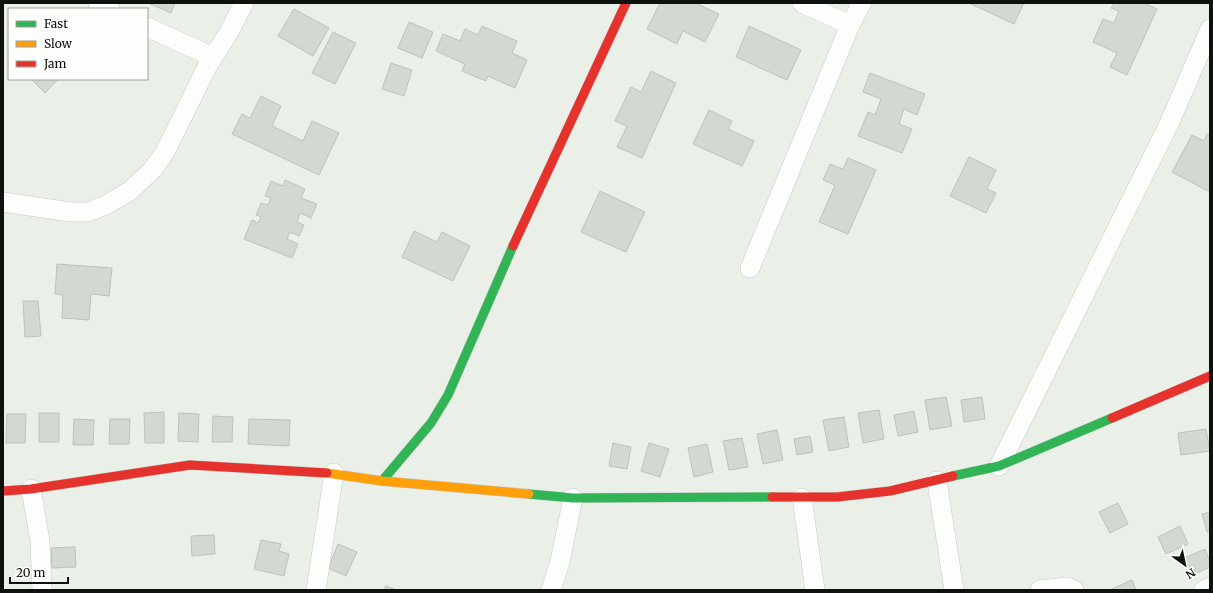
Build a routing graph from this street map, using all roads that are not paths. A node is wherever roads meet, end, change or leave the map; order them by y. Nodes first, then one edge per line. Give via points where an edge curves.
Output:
1 (98, 3) edge
2 (244, 3) edge
3 (626, 3) edge
4 (802, 3) edge
5 (862, 3) edge
6 (108, 8) edge
7 (850, 25) junction
8 (148, 27) edge
9 (1210, 29) edge
10 (213, 56) junction
11 (3, 202) edge
12 (750, 268) dead end
13 (1210, 376) edge
14 (999, 466) junction
15 (334, 473) junction
16 (382, 481) junction
17 (937, 481) junction
18 (31, 489) junction
19 (3, 491) edge
20 (574, 498) junction
21 (802, 498) junction
22 (1210, 587) edge
23 (42, 590) edge
24 (316, 590) edge
25 (551, 590) edge
26 (815, 590) edge
27 (954, 590) edge
28 (1040, 590) edge
29 (1074, 590) edge
30 (1204, 590) edge

1 - 6 street
2 - 10 street
3 - 16 street via 492,292 448,395 431,423
4 - 7 street
5 - 7 street
7 - 12 street
8 - 10 street
9 - 14 street via 1169,124
10 - 11 street via 165,152 153,170 130,191 88,212 70,212
13 - 14 street
14 - 17 street
15 - 16 street
15 - 18 street via 190,465
15 - 24 street
16 - 20 street
17 - 21 street via 890,491
17 - 27 street
18 - 19 street
18 - 23 street via 40,541
20 - 21 street
20 - 25 street
21 - 26 street
22 - 30 street
28 - 29 street via 1066,587

